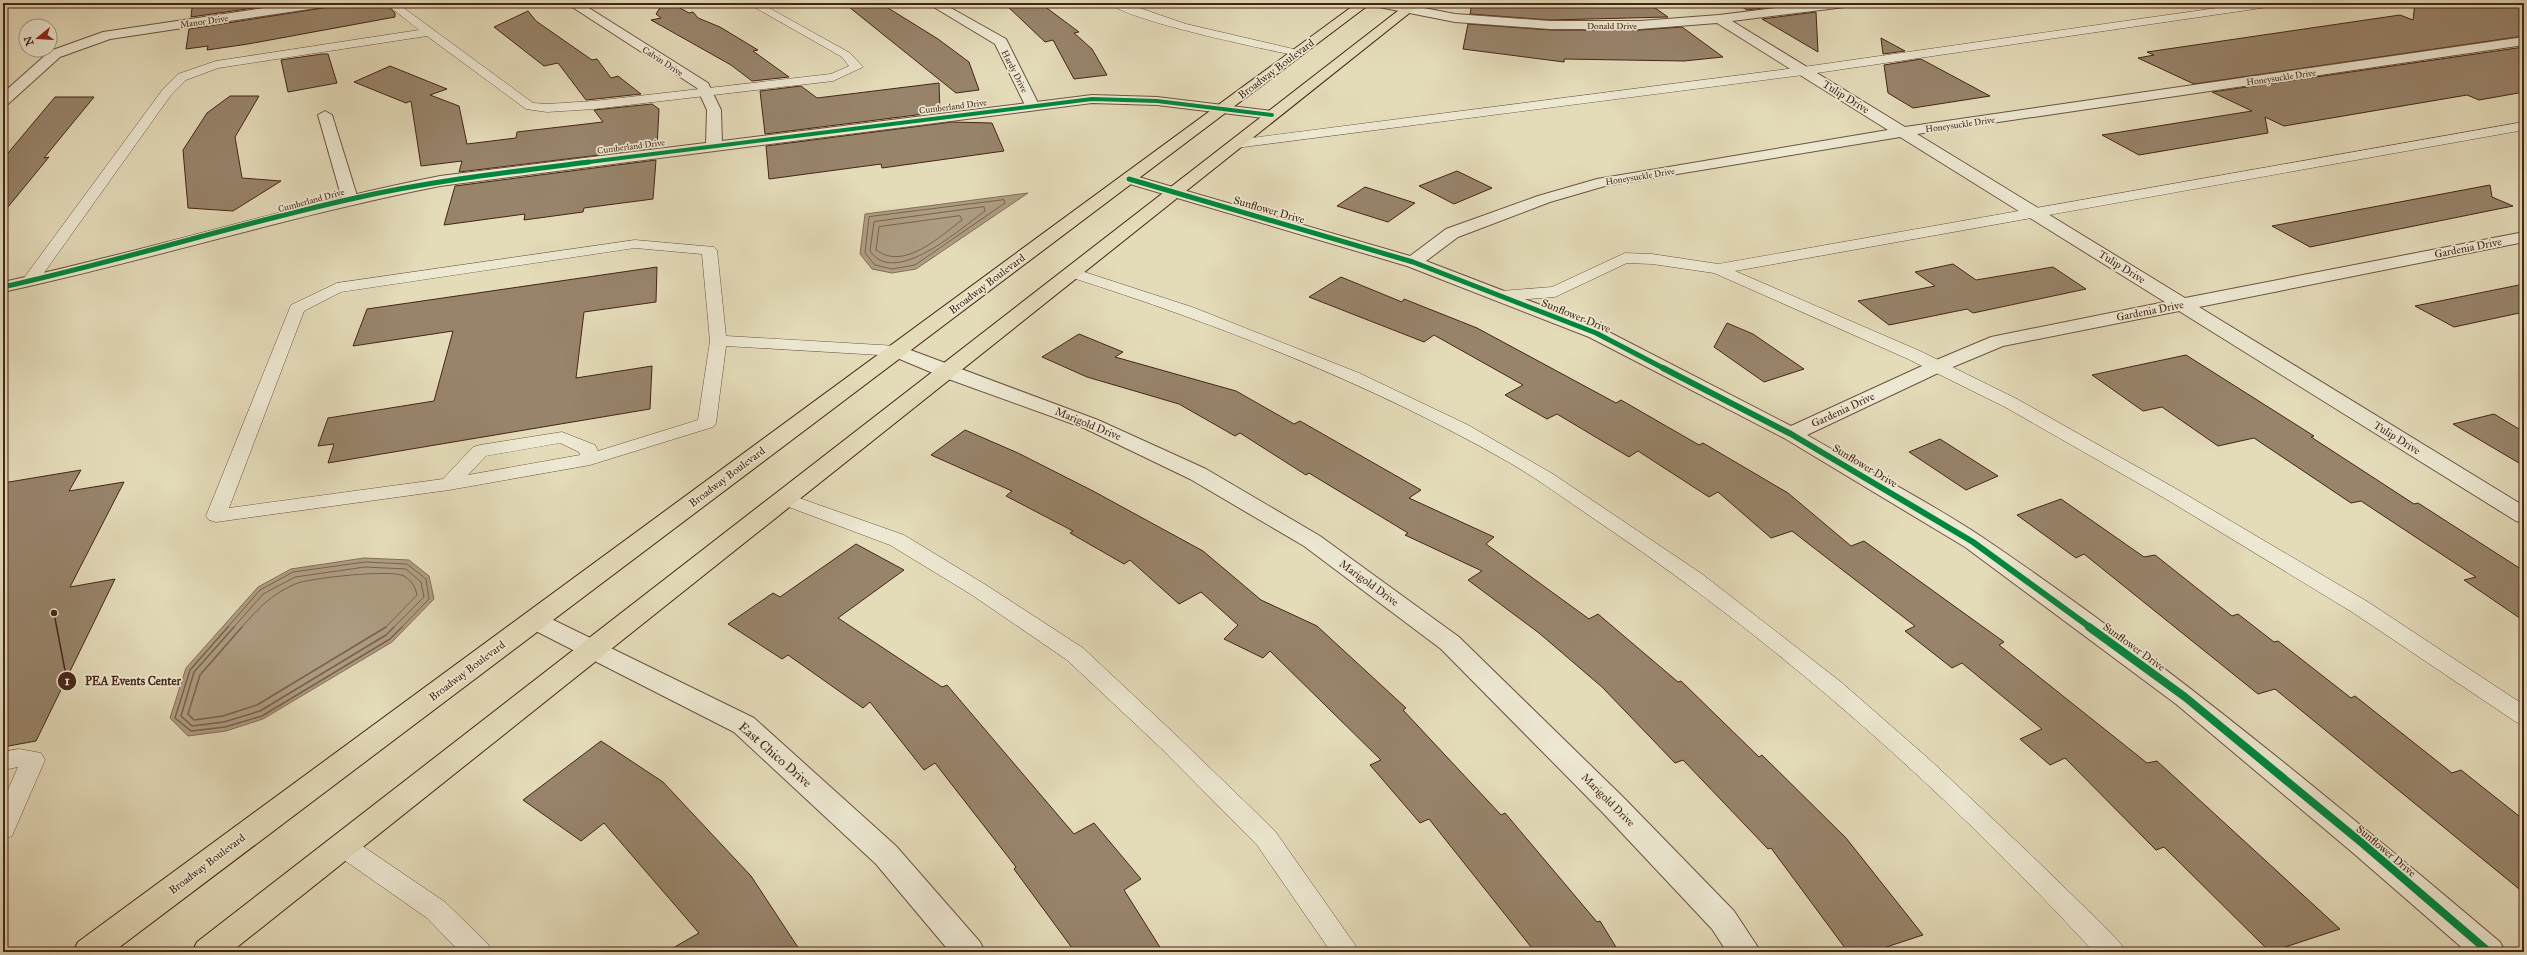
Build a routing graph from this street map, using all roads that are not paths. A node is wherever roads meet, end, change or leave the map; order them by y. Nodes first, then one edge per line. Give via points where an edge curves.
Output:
1 (6, 3) edge
2 (323, 3) edge
3 (390, 3) edge
4 (572, 3) edge
5 (752, 3) edge
6 (933, 3) edge
7 (1115, 3) edge
8 (1365, 3) edge
9 (1379, 3) edge
10 (1845, 3) edge
11 (2275, 3) edge
12 (3, 4) edge
13 (1412, 6) edge
14 (1719, 19) junction
15 (429, 32) junction
16 (2524, 41) edge
17 (1298, 53) junction
18 (1803, 71) junction
19 (705, 92) junction
20 (3, 101) edge
21 (1032, 105) junction
22 (1221, 110) junction
23 (325, 115) dead end
24 (1272, 116) junction
25 (2524, 126) edge
26 (1903, 132) junction
27 (1236, 144) junction
28 (714, 145) junction
29 (1129, 179) junction
30 (1174, 193) junction
31 (350, 199) junction
32 (2037, 214) junction
33 (2524, 237) edge
34 (1413, 262) junction
35 (1718, 268) junction
36 (1072, 273) junction
37 (30, 281) junction
38 (3, 287) edge
39 (1501, 296) junction
40 (2181, 304) junction
41 (718, 341) junction
42 (897, 351) junction
43 (1937, 367) junction
44 (946, 372) junction
45 (1791, 434) junction
46 (590, 459) junction
47 (449, 484) junction
48 (785, 499) junction
49 (2524, 516) edge
50 (535, 620) junction
51 (593, 650) junction
52 (2524, 716) edge
53 (3, 761) edge
54 (3, 829) edge
55 (343, 846) junction
56 (89, 952) edge
57 (208, 952) edge
58 (478, 952) edge
59 (969, 952) edge
60 (1346, 952) edge
61 (1745, 952) edge
62 (2111, 952) edge
63 (2489, 952) edge

1 - 12 lane
2 - 20 street, Manor Drive via 108,35 55,54
3 - 15 lane
4 - 19 street, Calvin Drive via 703,86
5 - 19 lane via 846,55 856,67 833,77
6 - 21 street, Hardy Drive via 1001,42
7 - 17 lane via 1194,31
8 - 17 main road, Broadway Boulevard
9 - 13 street, Donald Drive
10 - 14 street, Donald Drive
11 - 18 lane
13 - 14 street, Donald Drive via 1455,18 1550,25 1640,25
13 - 24 main road
14 - 18 street, Tulip Drive
15 - 19 lane via 530,106 547,108 594,105
15 - 37 lane via 216,65 182,77 167,92
16 - 26 street, Honeysuckle Drive
17 - 22 main road, Broadway Boulevard
18 - 26 street, Tulip Drive
18 - 27 lane
19 - 28 street, Calvin Drive via 714,110
21 - 22 street, Cumberland Drive via 1092,99 1157,101
21 - 28 street, Cumberland Drive
22 - 24 street, Cumberland Drive
22 - 29 main road, Broadway Boulevard
23 - 31 street
24 - 27 main road
25 - 32 lane
26 - 32 street, Tulip Drive
26 - 34 street, Honeysuckle Drive via 1602,182 1544,198 1452,234
27 - 30 main road
28 - 31 street, Cumberland Drive via 440,181
29 - 30 street, Sunflower Drive
29 - 42 main road, Broadway Boulevard
30 - 34 street, Sunflower Drive
30 - 36 main road
31 - 37 street, Cumberland Drive
32 - 35 lane
32 - 40 street, Tulip Drive
33 - 40 street, Gardenia Drive
34 - 39 street, Sunflower Drive
35 - 39 lane via 1625,258 1555,292
35 - 43 lane
36 - 44 main road
36 - 62 lane via 1152,298 1295,351 1425,412 1516,459 1666,557 1843,696 2016,855
37 - 38 street, Cumberland Drive
39 - 45 street, Sunflower Drive via 1596,333
40 - 43 street, Gardenia Drive via 1998,341
40 - 49 street, Tulip Drive
41 - 42 lane
41 - 46 lane via 707,423
41 - 47 lane via 709,250 636,244 337,288 296,308 216,516
42 - 44 street, Marigold Drive
42 - 50 main road, Broadway Boulevard
43 - 45 street, Gardenia Drive
43 - 52 lane via 2011,404 2173,494 2360,607
44 - 48 main road
44 - 61 street, Marigold Drive via 1092,424 1198,474 1312,540 1450,643 1658,851 1723,920
45 - 63 street, Sunflower Drive via 1973,542 2178,692 2362,843
46 - 47 lane
46 - 47 lane via 588,449 562,437 480,451
48 - 51 main road
48 - 60 lane via 897,540 979,590 1075,654 1266,838
50 - 51 street, East Chico Drive
50 - 56 main road, Broadway Boulevard
51 - 55 main road
51 - 59 street, East Chico Drive via 744,725 886,855
53 - 54 lane via 19,758 33,760
55 - 57 main road
55 - 58 lane via 436,910

